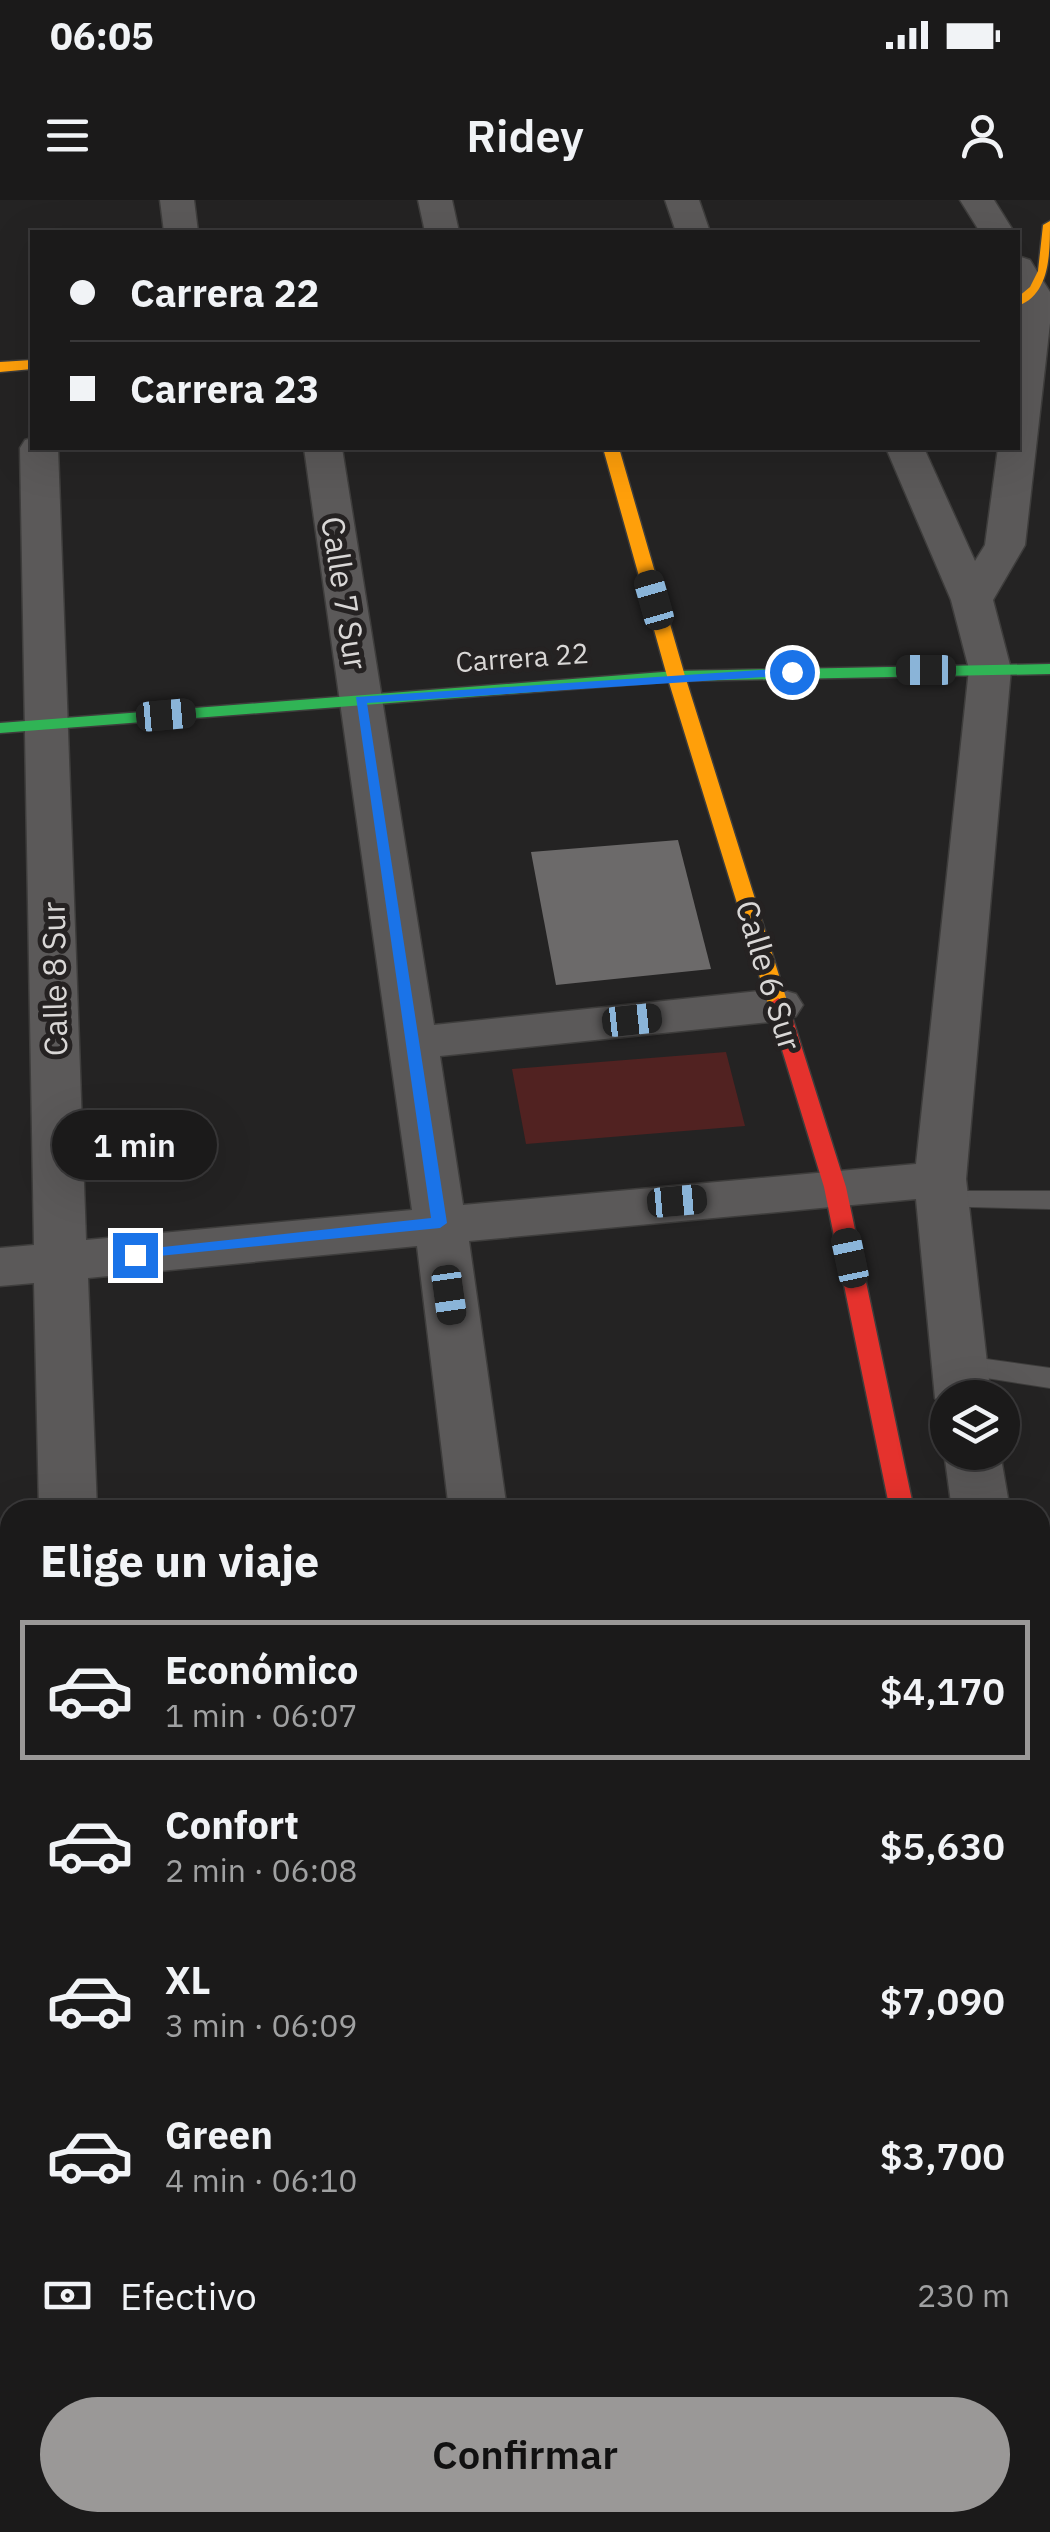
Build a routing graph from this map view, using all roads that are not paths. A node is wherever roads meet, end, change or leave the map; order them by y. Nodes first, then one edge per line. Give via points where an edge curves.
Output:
1 (177, 200) edge
2 (434, 200) edge
3 (682, 200) edge
4 (978, 200) edge
5 (1050, 225) edge
6 (181, 230) edge
7 (442, 230) edge
8 (692, 230) edge
9 (996, 230) edge
10 (1023, 289) edge
11 (30, 365) edge
12 (0, 367) edge
13 (1020, 367) edge
14 (38, 450) edge
15 (323, 450) edge
16 (612, 450) edge
17 (905, 450) edge
18 (1016, 450) edge
19 (972, 600) junction
20 (990, 669) junction
21 (1050, 670) edge
22 (676, 676) junction
23 (360, 699) junction
24 (50, 724) junction
25 (0, 728) edge
26 (778, 1005) junction
27 (412, 1043) junction
28 (835, 1186) junction
29 (941, 1190) junction
30 (1050, 1200) edge
31 (440, 1223) junction
32 (58, 1263) junction
33 (0, 1267) edge
34 (1050, 1378) edge
35 (961, 1380) edge
36 (991, 1380) edge
37 (974, 1470) edge
38 (68, 1500) edge
39 (477, 1500) edge
40 (900, 1500) edge
41 (979, 1500) edge

1 - 6 street
2 - 7 street
3 - 8 street
4 - 9 street
5 - 10 street via 1045,282
10 - 13 street
11 - 12 street
14 - 24 street, Calle 8 Sur
15 - 23 street, Calle 7 Sur
16 - 22 street, Calle 6 Sur
17 - 19 street
18 - 19 street via 1005,545
19 - 20 street
20 - 21 street, Carrera 22
20 - 22 street, Carrera 22
20 - 29 street
22 - 23 street, Carrera 22
22 - 26 street, Calle 6 Sur
23 - 24 street, Carrera 22
23 - 27 street, Calle 7 Sur
24 - 25 street, Carrera 22
24 - 32 street, Calle 8 Sur
26 - 27 street
26 - 28 street, Calle 6 Sur
27 - 31 street, Calle 7 Sur
28 - 29 street
28 - 31 street
28 - 40 street, Calle 6 Sur
29 - 30 lane
29 - 35 street
31 - 32 street
31 - 39 street, Calle 7 Sur
32 - 33 street
32 - 38 street, Calle 8 Sur
34 - 36 lane
37 - 41 street

